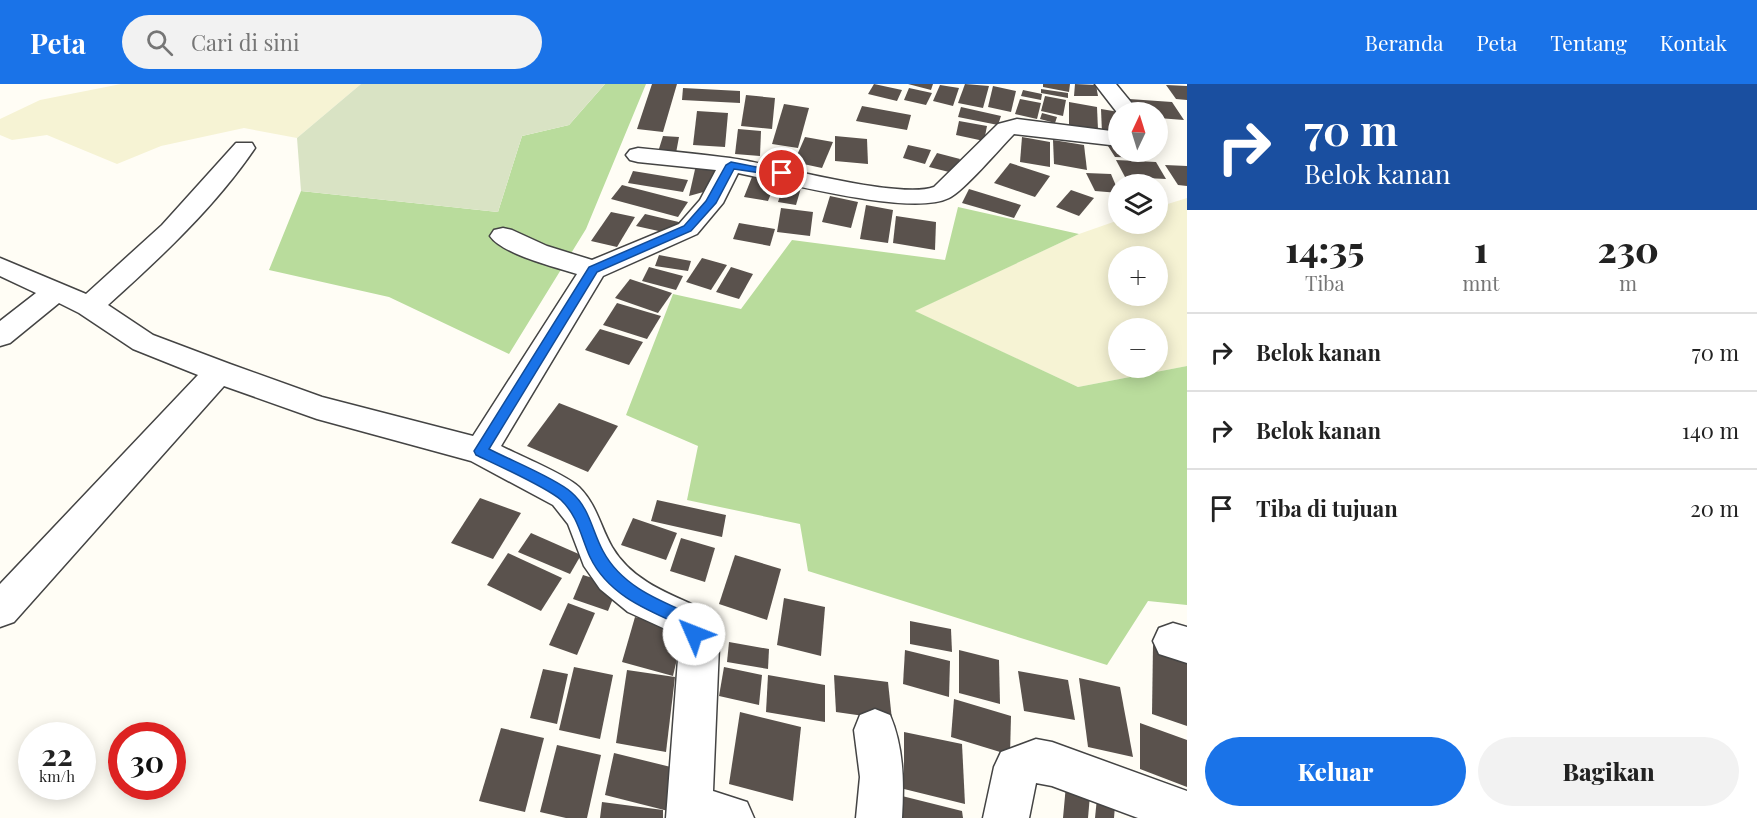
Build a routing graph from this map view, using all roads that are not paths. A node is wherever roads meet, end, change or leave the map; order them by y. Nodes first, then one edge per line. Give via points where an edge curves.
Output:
1 (1105, 84) edge
2 (1120, 102) edge
3 (1108, 138) edge
4 (244, 148) dead end
5 (638, 155) dead end
6 (731, 165) junction
7 (503, 236) dead end
8 (0, 266) edge
9 (593, 270) junction
10 (56, 291) junction
11 (89, 306) junction
12 (0, 336) edge
13 (219, 372) junction
14 (481, 451) junction
15 (0, 610) edge
16 (875, 730) dead end
17 (704, 814) edge
18 (1187, 814) edge
19 (879, 818) edge
20 (1006, 818) edge

1 - 2 street
3 - 6 street via 1017,126 1006,129 943,192 930,197 892,196
4 - 11 street via 207,195 156,248
5 - 6 street
6 - 9 street via 711,203 688,229
7 - 9 street
8 - 10 street
9 - 14 street
10 - 11 street
10 - 12 street
11 - 13 street via 143,342
13 - 14 street via 317,407
13 - 15 street
14 - 17 street via 565,495 583,517 597,555 613,577 641,600 689,621 699,646
16 - 19 street via 882,777
18 - 20 street via 1036,761 1016,767

